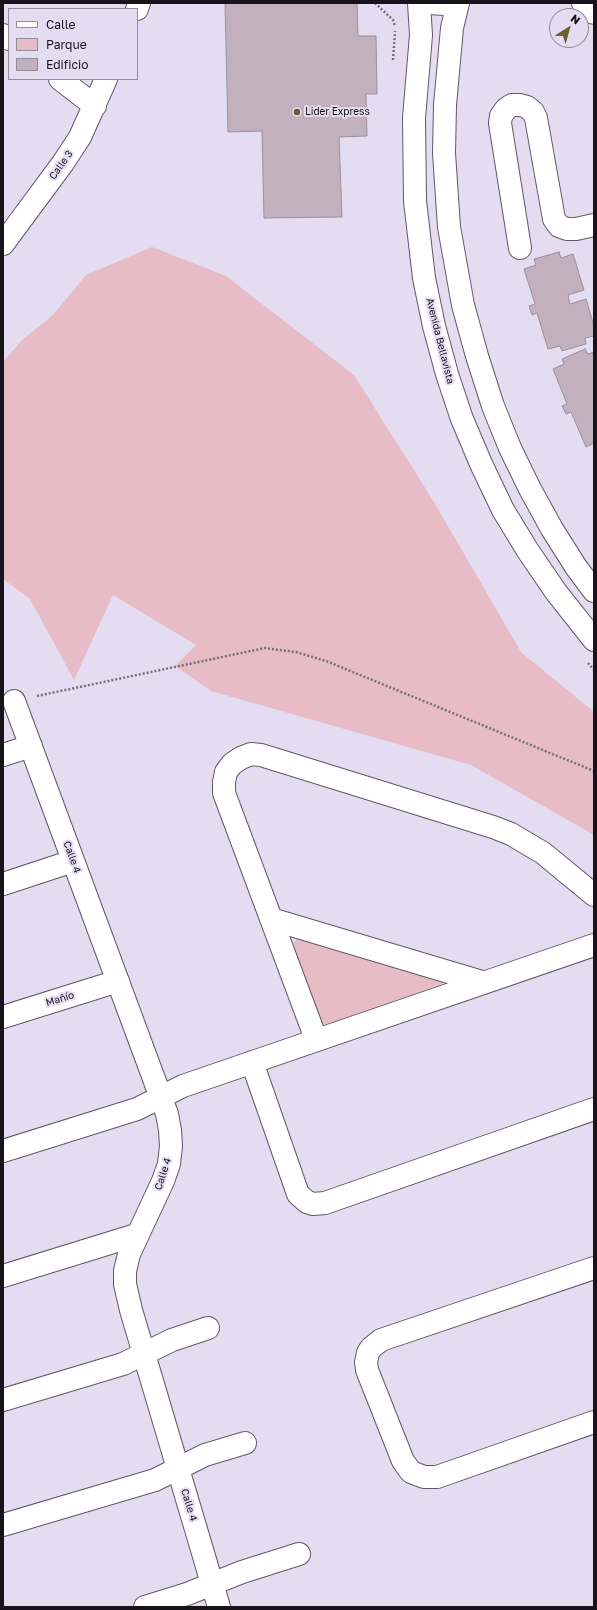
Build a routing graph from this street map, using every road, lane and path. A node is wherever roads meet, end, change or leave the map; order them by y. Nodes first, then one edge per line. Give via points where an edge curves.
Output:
1 (375, 3) edge
2 (419, 3) edge
3 (429, 3) edge
4 (452, 3) edge
5 (458, 3) edge
6 (583, 3) edge
7 (594, 13) edge
8 (393, 56) dead end
9 (61, 80) edge
10 (106, 80) edge
11 (95, 106) junction
12 (594, 225) edge
13 (6, 233) edge
14 (520, 248) dead end
15 (594, 591) edge
16 (594, 640) edge
17 (14, 701) joint
18 (31, 746) junction
19 (3, 756) edge
20 (594, 771) edge
21 (73, 861) junction
22 (3, 884) edge
23 (594, 895) edge
24 (271, 919) junction
25 (594, 945) edge
26 (118, 981) junction
27 (482, 982) junction
28 (3, 1017) edge
29 (316, 1039) junction
30 (252, 1062) junction
31 (161, 1097) junction
32 (594, 1109) edge
33 (3, 1151) edge
34 (136, 1235) junction
35 (594, 1268) edge
36 (3, 1276) edge
37 (208, 1328) dead end
38 (144, 1354) junction
39 (3, 1400) edge
40 (594, 1422) edge
41 (245, 1443) dead end
42 (178, 1469) junction
43 (3, 1525) edge
44 (299, 1554) dead end
45 (213, 1584) junction
46 (145, 1607) edge
47 (219, 1607) edge

1 - 8 path via 393,20
2 - 16 street, Avenida Bellavista via 421,35 414,118 415,201 424,278 445,367 462,419 503,510 528,552
3 - 4 street
5 - 15 street via 452,28 444,106 444,153 449,227 463,305 493,406 510,448 552,529
6 - 7 street
9 - 11 street
10 - 11 street, Calle 3
11 - 13 street, Calle 3 via 80,137 63,163
12 - 14 street via 567,229 559,226 554,219 536,118 527,107 512,105 501,116 500,123
17 - 18 street, Calle 4
17 - 20 path via 265,648 296,652 326,661
18 - 19 street
18 - 21 street, Calle 4
21 - 22 street
21 - 26 street, Calle 4
23 - 24 street via 543,853 511,834 251,754 236,761 226,772 224,793
24 - 27 street
24 - 29 street
25 - 27 street
26 - 28 street, Mañío
26 - 31 street, Calle 4
27 - 29 street
29 - 30 street
30 - 31 street via 183,1086
30 - 32 street via 298,1194 313,1204 325,1203
31 - 33 street via 138,1109
31 - 34 street, Calle 4 via 170,1130 169,1164
34 - 36 street
34 - 38 street, Calle 4 via 128,1254 125,1284
35 - 40 street via 381,1340 371,1348 366,1362 403,1461 411,1472 424,1477 436,1477
37 - 38 street via 172,1340
38 - 39 street via 123,1364
38 - 42 street, Calle 4
41 - 42 street via 205,1455
42 - 43 street via 155,1480
42 - 45 street, Calle 4
44 - 45 street
45 - 46 street
45 - 47 street, Calle 4

